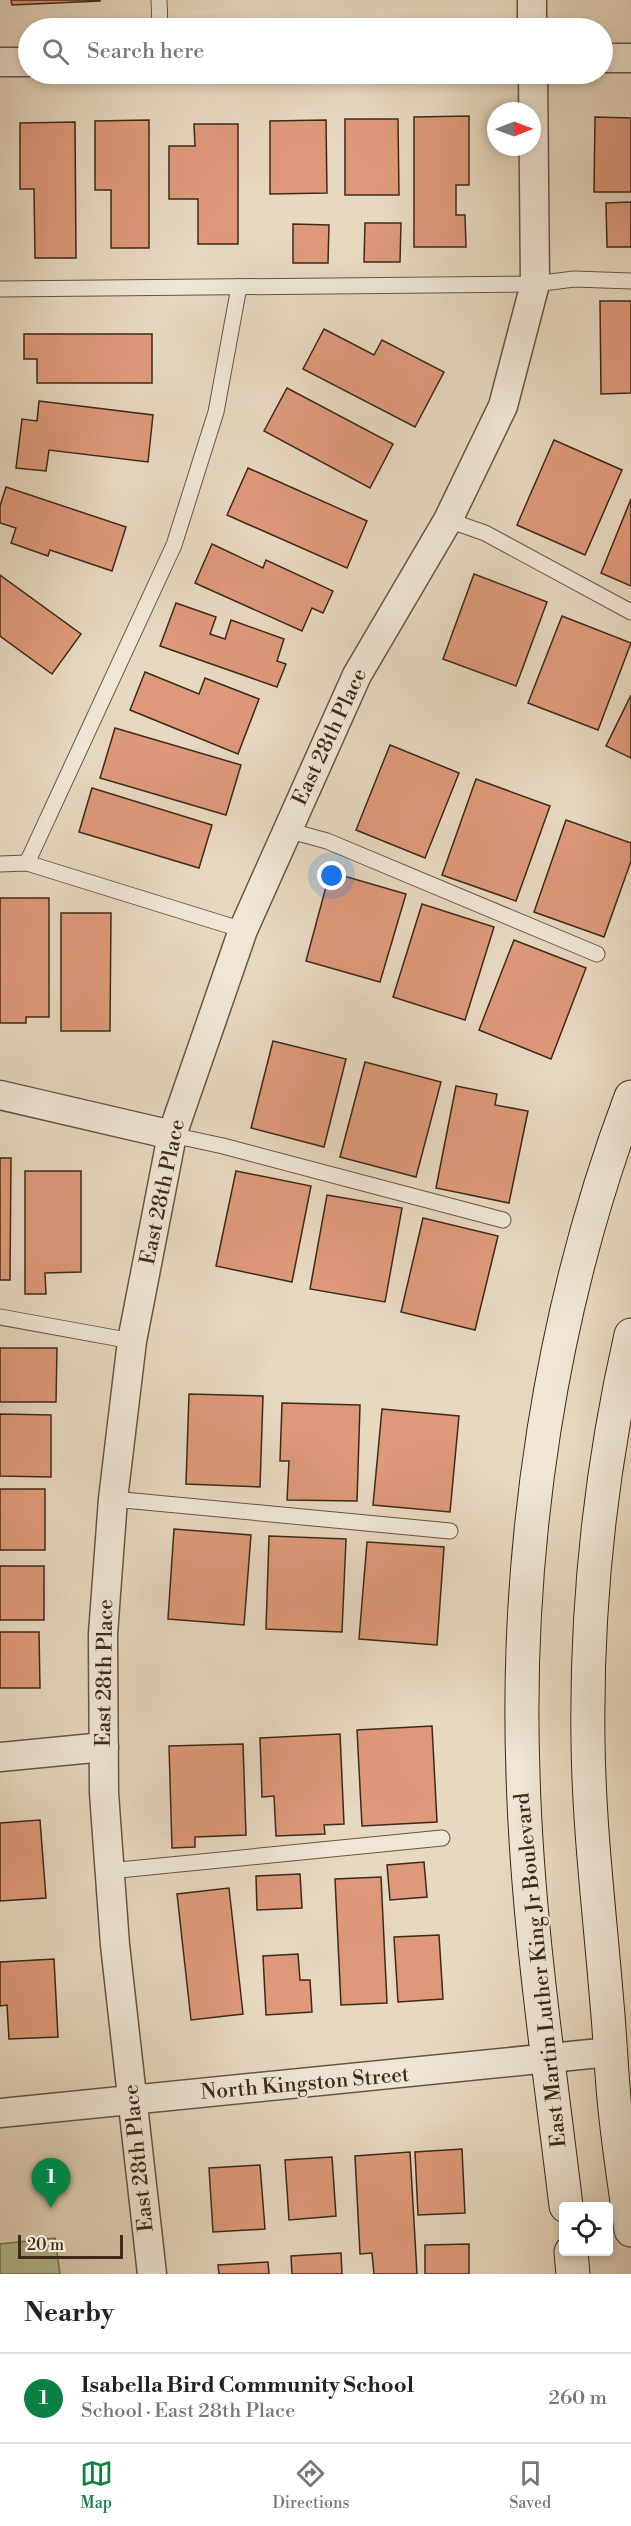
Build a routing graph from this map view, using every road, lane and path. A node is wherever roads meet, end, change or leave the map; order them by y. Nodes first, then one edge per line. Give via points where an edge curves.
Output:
1 (159, 0) edge
2 (532, 0) edge
3 (159, 18) edge
4 (532, 18) edge
5 (613, 58) edge
6 (631, 58) edge
7 (0, 62) edge
8 (18, 62) edge
9 (533, 84) edge
10 (631, 281) edge
11 (535, 284) junction
12 (239, 287) junction
13 (0, 289) edge
14 (448, 520) junction
15 (631, 612) edge
16 (287, 830) junction
17 (27, 863) junction
18 (0, 864) edge
19 (243, 930) junction
20 (597, 954) dead end
21 (0, 1095) edge
22 (631, 1097) edge
23 (172, 1135) junction
24 (503, 1220) dead end
25 (0, 1317) edge
26 (631, 1335) edge
27 (132, 1341) junction
28 (113, 1498) junction
29 (450, 1531) dead end
30 (104, 1747) junction
31 (0, 1757) edge
32 (442, 1838) dead end
33 (109, 1871) junction
34 (610, 2052) junction
35 (548, 2059) junction
36 (132, 2100) junction
37 (0, 2113) edge
38 (566, 2202) edge
39 (631, 2230) edge
40 (571, 2256) edge
41 (152, 2274) edge
42 (573, 2274) edge

1 - 3 lane
2 - 4 street
5 - 6 street
7 - 8 street
9 - 11 street, East 28th Place
10 - 11 lane via 574,279
11 - 12 lane
11 - 14 street, East 28th Place via 503,406
12 - 13 lane
12 - 17 lane via 216,412 174,545
14 - 15 lane via 485,533
14 - 16 street, East 28th Place via 357,675
16 - 19 street, East 28th Place
16 - 20 lane via 327,841
17 - 18 lane
17 - 19 lane
19 - 23 street, East 28th Place
21 - 23 street
22 - 35 main road, East Martin Luther King Jr Boulevard via 578,1266 554,1373 529,1563 523,1666 523,1772 528,1870
23 - 24 lane
23 - 27 street, East 28th Place
25 - 27 lane
26 - 34 main road via 604,1487 591,1614 588,1741 594,1880
27 - 28 street, East 28th Place
28 - 29 lane
28 - 30 street, East 28th Place via 103,1635
30 - 31 street
30 - 33 street, East 28th Place
32 - 33 lane
33 - 36 street, East 28th Place
34 - 35 street, North Kingston Street
34 - 39 main road
35 - 36 street, North Kingston Street
35 - 38 main road, East Martin Luther King Jr Boulevard
36 - 37 street, North Kingston Street
36 - 41 street, East 28th Place
40 - 42 main road

